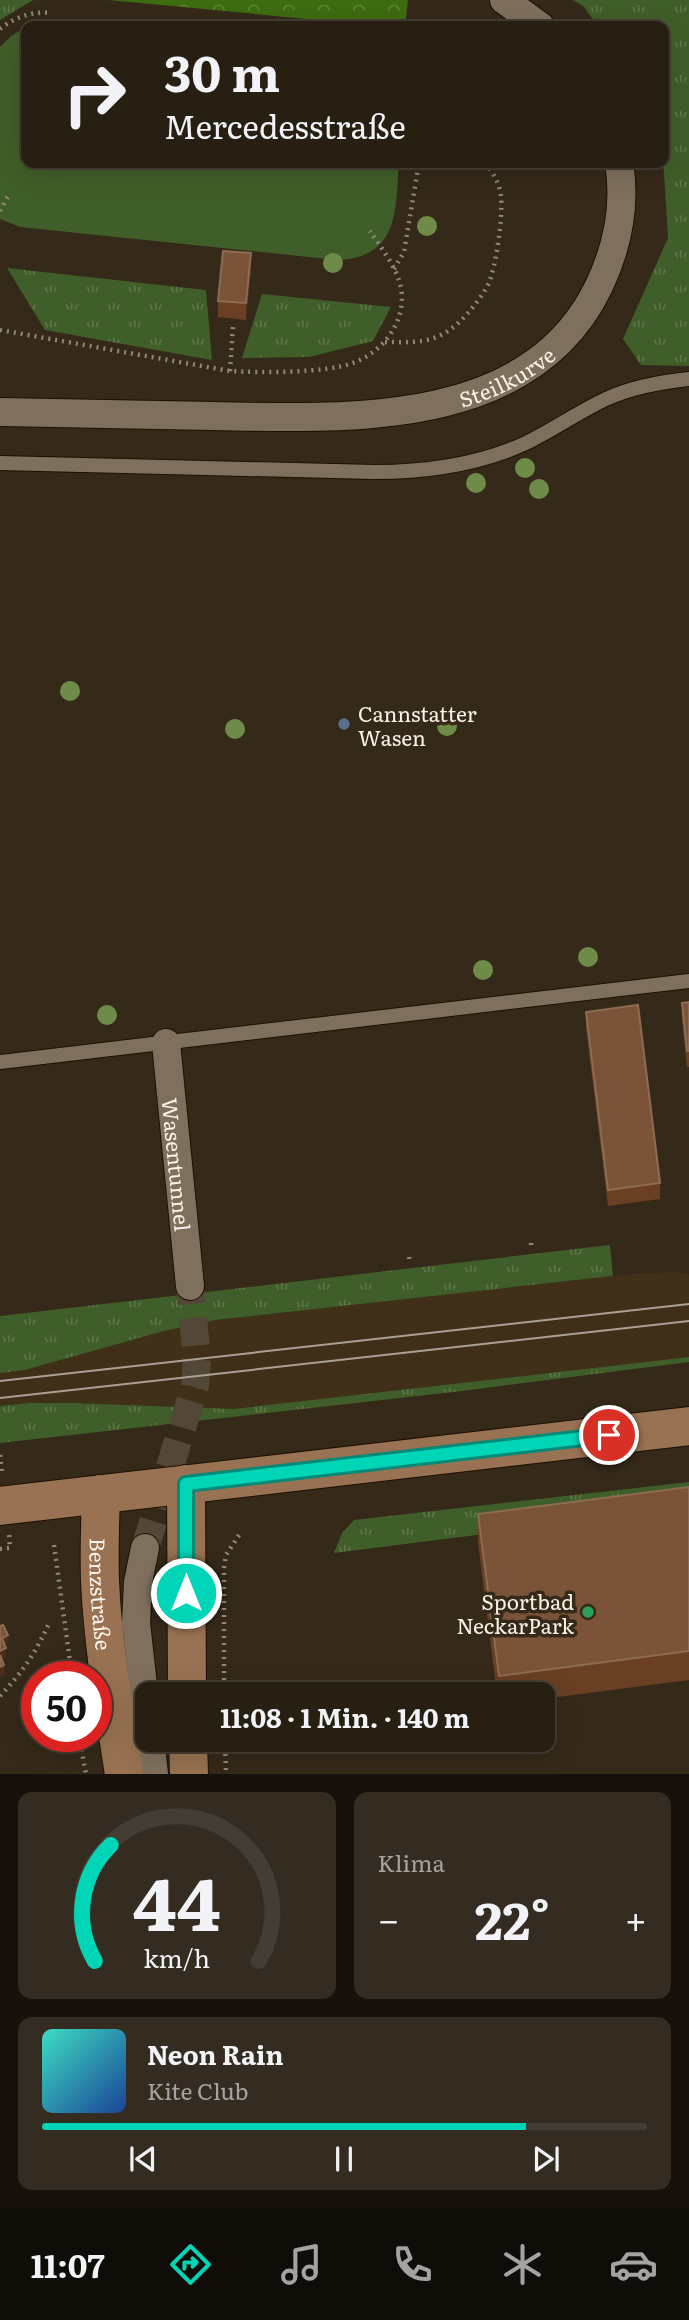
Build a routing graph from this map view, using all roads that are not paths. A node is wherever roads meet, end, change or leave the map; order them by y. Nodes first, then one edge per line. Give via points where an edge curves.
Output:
1 (504, 0) edge
2 (533, 21) edge
3 (619, 168) edge
4 (689, 379) edge
5 (0, 412) edge
6 (0, 463) edge
7 (689, 982) edge
8 (166, 1043) junction
9 (0, 1062) edge
10 (190, 1286) tunnel mouth
11 (689, 1426) edge
12 (186, 1484) junction
13 (101, 1494) junction
14 (0, 1506) edge
15 (145, 1548) tunnel mouth
16 (143, 1682) edge
17 (187, 1682) edge
18 (151, 1752) edge
19 (188, 1752) edge
20 (124, 1774) edge
21 (154, 1774) edge
22 (189, 1774) edge

1 - 2 street
3 - 5 street, Steilkurve via 617,236 592,300 563,339 493,387 409,411 375,414
4 - 6 lane via 665,381 606,400 504,452 420,471
7 - 8 lane
8 - 9 lane
8 - 10 street, Wasentunnel
11 - 12 main road
12 - 13 main road
12 - 17 main road
13 - 14 main road
13 - 20 main road, Benzstraße via 102,1611
15 - 16 street via 136,1623
18 - 21 street
19 - 22 main road

